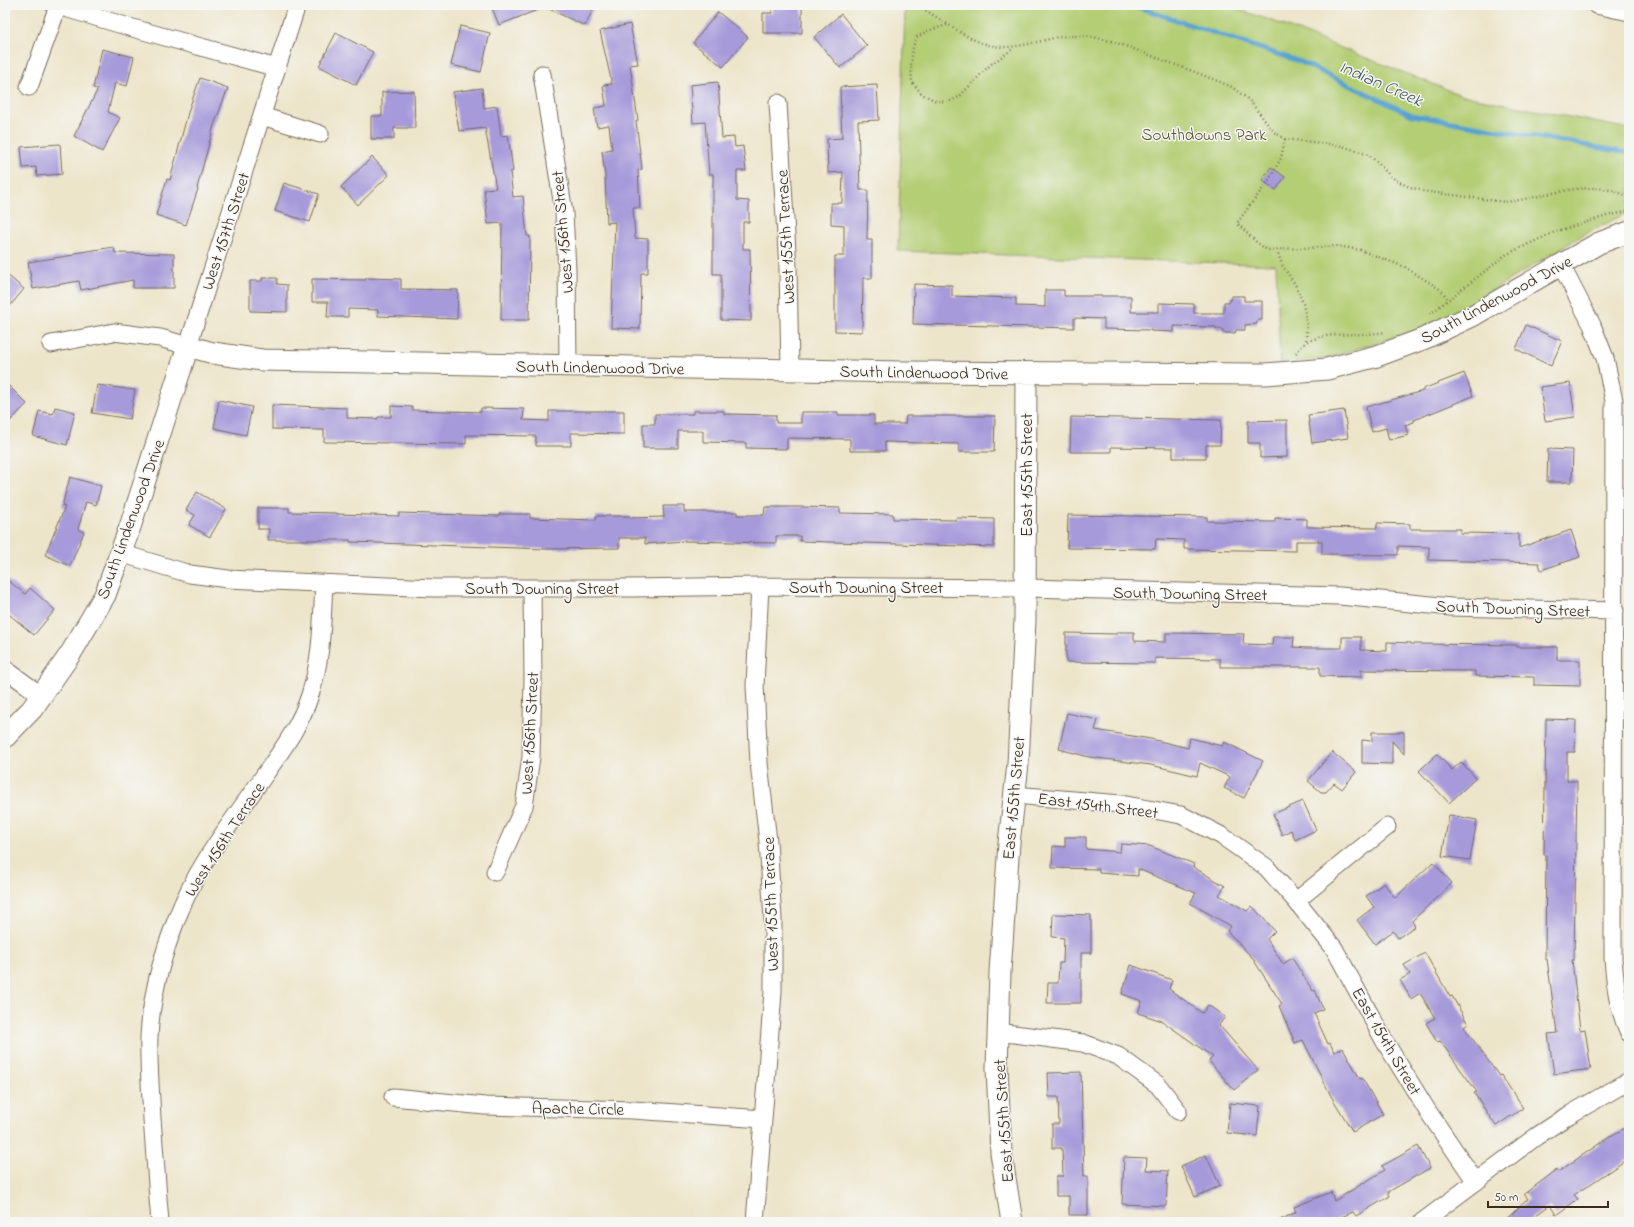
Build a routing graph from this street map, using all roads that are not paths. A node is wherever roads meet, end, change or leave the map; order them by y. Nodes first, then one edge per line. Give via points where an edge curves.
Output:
1 (297, 5) edge
2 (1596, 5) edge
3 (57, 6) edge
4 (1629, 12) edge
5 (277, 68) junction
6 (542, 74) dead end
7 (29, 87) dead end
8 (778, 104) dead end
9 (262, 116) junction
10 (320, 134) dead end
11 (1629, 232) edge
12 (1561, 265) junction
13 (51, 344) dead end
14 (188, 346) junction
15 (568, 366) junction
16 (790, 370) junction
17 (1026, 373) junction
18 (120, 553) junction
19 (324, 583) junction
20 (760, 586) junction
21 (532, 588) junction
22 (1026, 588) junction
23 (1614, 611) junction
24 (5, 668) edge
25 (42, 696) junction
26 (5, 737) edge
27 (1014, 795) junction
28 (1387, 827) dead end
29 (495, 872) dead end
30 (1296, 901) junction
31 (998, 1032) junction
32 (1629, 1033) edge
33 (1629, 1081) edge
34 (393, 1097) dead end
35 (1178, 1111) dead end
36 (763, 1119) junction
37 (1476, 1182) junction
38 (160, 1222) edge
39 (755, 1222) edge
40 (1012, 1222) edge
41 (1422, 1222) edge

1 - 5 street, West 157th Street
2 - 4 street
3 - 5 street
3 - 7 street
5 - 9 street, West 157th Street
6 - 15 street, West 156th Street via 564,213
8 - 16 street, West 155th Terrace via 788,268
9 - 10 street
9 - 14 street, West 157th Street
11 - 12 street, South Lindenwood Drive via 1599,243
12 - 17 street, South Lindenwood Drive via 1472,316 1423,340 1377,356 1327,369 1266,374
12 - 23 street via 1592,325 1605,358 1614,401
13 - 14 street, South Lindenwood Drive via 114,332 160,338
14 - 15 street, South Lindenwood Drive via 213,353 262,360
14 - 18 street, South Lindenwood Drive
15 - 16 street, South Lindenwood Drive
16 - 17 street, South Lindenwood Drive
17 - 22 street, East 155th Street
18 - 19 street, South Downing Street via 190,574 228,579
18 - 25 street, South Lindenwood Drive via 105,595 72,653
19 - 21 street, South Downing Street via 434,588
19 - 38 street, West 156th Terrace via 320,650 305,709 291,736 201,869 177,916 162,959 149,1036
20 - 21 street, South Downing Street
20 - 22 street, South Downing Street
20 - 36 street, West 155th Terrace via 755,685 773,926 773,992
21 - 29 street, West 156th Street via 531,757 524,806
22 - 23 street, South Downing Street via 1340,596 1451,607
22 - 27 street, East 155th Street via 1018,764
23 - 32 street via 1613,958 1614,981 1620,1010
24 - 25 street
25 - 26 street, South Lindenwood Drive
27 - 30 street, East 154th Street via 1121,804 1181,815 1222,836 1266,867
27 - 31 street, East 155th Street
28 - 30 street
30 - 37 street, East 154th Street via 1334,948 1389,1048
31 - 35 street via 1083,1043 1118,1056 1158,1085
31 - 40 street, East 155th Street via 1001,1153
33 - 37 street via 1537,1136
34 - 36 street, Apache Circle via 485,1106 633,1110
36 - 39 street, West 155th Terrace
37 - 41 street

